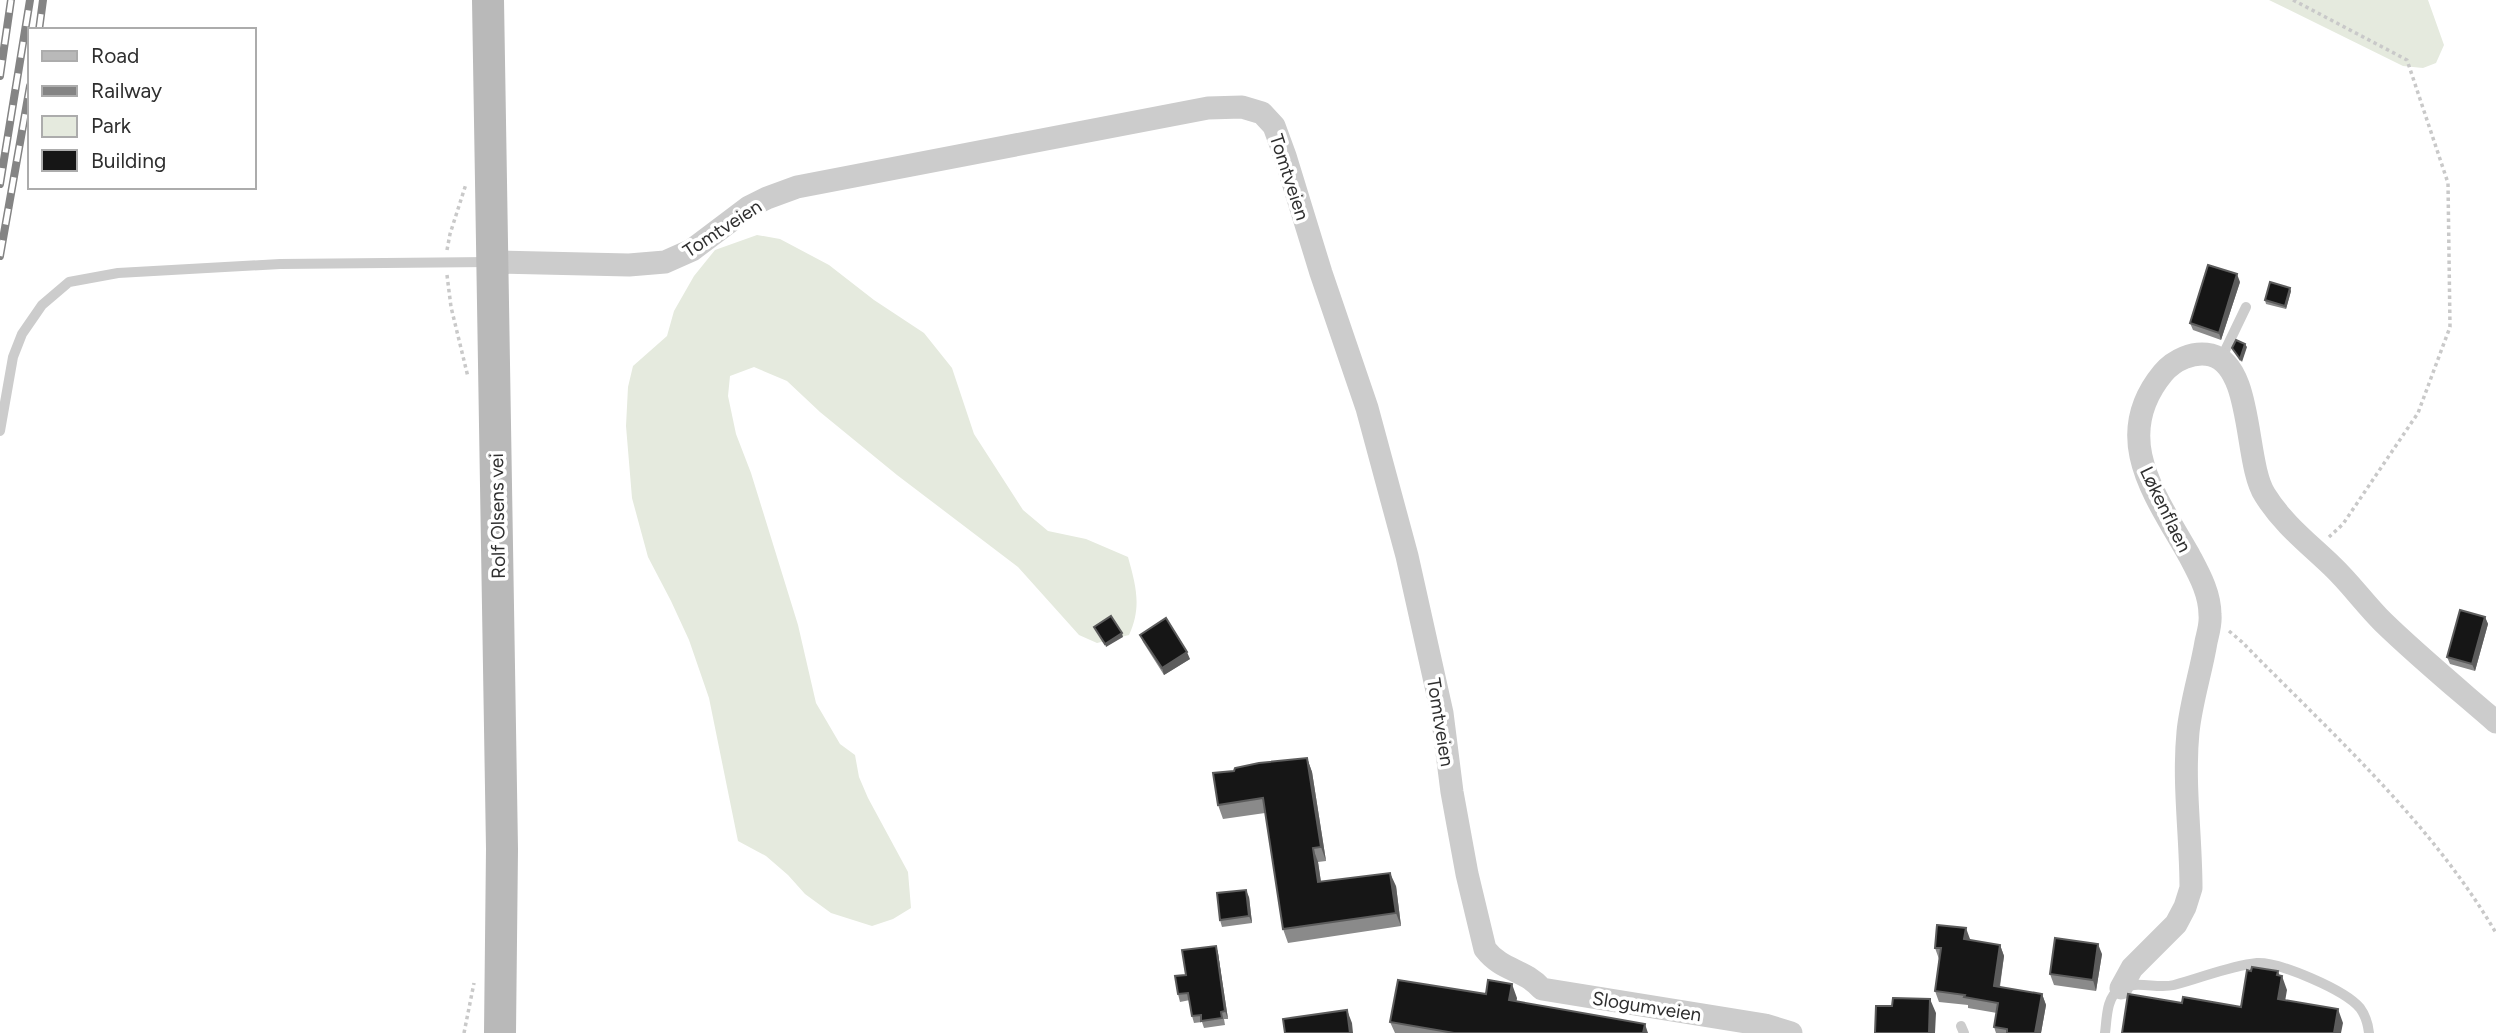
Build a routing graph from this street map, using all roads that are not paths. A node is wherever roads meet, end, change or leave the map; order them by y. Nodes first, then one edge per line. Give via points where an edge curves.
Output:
1 (488, 0) edge
2 (493, 262) junction
3 (2246, 307) dead end
4 (2221, 359) junction
5 (0, 431) edge
6 (2496, 722) edge
7 (2121, 988) junction
8 (1542, 989) joint
9 (500, 1033) edge
10 (1791, 1033) edge
11 (2105, 1033) edge
12 (2369, 1033) edge

1 - 2 main road, Rolf Olsens vei
2 - 5 lane via 279,264 118,273 69,282 42,305 22,334 13,357
2 - 8 street, Tomtveien via 664,262 692,250 749,207 797,187 1208,108 1242,107 1262,113 1274,126 1285,156 1367,408 1407,556 1442,713 1452,792 1485,949 1493,959 1531,977
2 - 9 main road, Rolf Olsens vei via 502,849
3 - 4 lane
4 - 6 street via 2240,388 2260,487 2275,511 2382,620
4 - 7 street, Løkenflaen via 2190,355 2166,369 2146,396 2138,426 2142,465 2201,578 2211,617 2185,765 2191,888 2176,924 2132,968
7 - 11 lane via 2109,1003
7 - 12 lane via 2171,985 2227,968 2272,965 2317,981 2350,1000 2367,1021
8 - 10 street, Slogumveien

